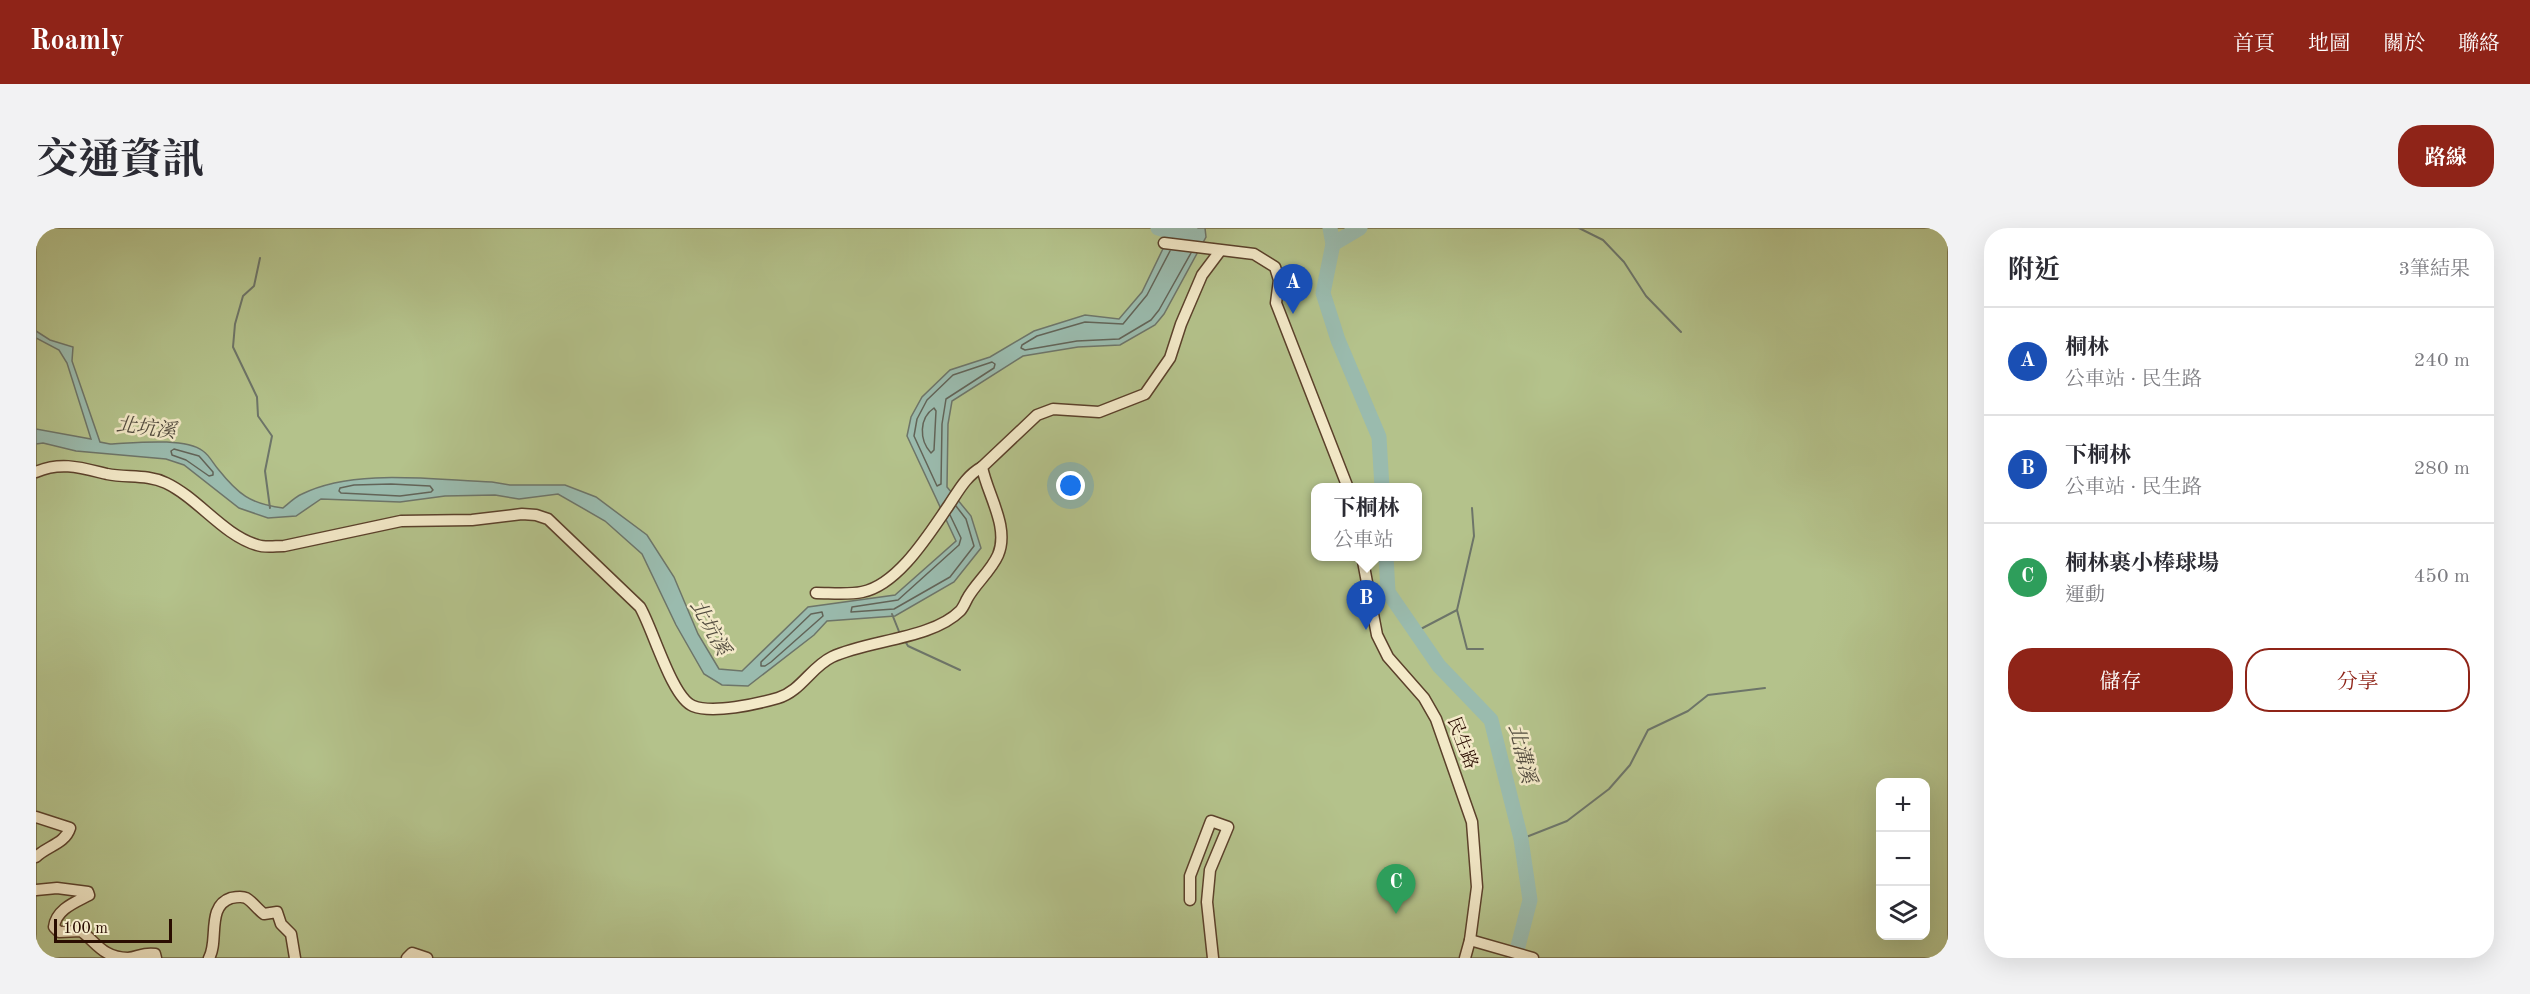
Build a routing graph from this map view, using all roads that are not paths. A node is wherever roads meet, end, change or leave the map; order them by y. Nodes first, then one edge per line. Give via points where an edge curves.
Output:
1 (1164, 243) dead end
2 (1215, 250) junction
3 (982, 467) junction
4 (36, 472) edge
5 (1346, 483) edge
6 (1363, 561) edge
7 (816, 593) dead end
8 (36, 817) edge
9 (36, 857) edge
10 (36, 890) edge
11 (1190, 900) dead end
12 (1470, 939) junction
13 (156, 958) edge
14 (209, 958) edge
15 (295, 958) edge
16 (407, 958) edge
17 (427, 958) edge
18 (1213, 958) edge
19 (1465, 958) edge
20 (1533, 958) edge

1 - 2 street
2 - 3 street via 1170,358 1145,394 1099,412 1053,409 1036,415
2 - 5 street via 1254,254 1275,267 1279,280 1276,303
3 - 4 street via 1002,531 998,554 961,611 940,624 830,658 800,686 780,697 716,709 684,701 640,607 548,519 536,514 472,520 401,520 284,546 257,545 190,497 150,478 72,465
3 - 7 street via 969,475 904,565 881,586 862,592
6 - 12 street, 民生路 via 1377,635 1388,657 1424,698 1436,719 1473,822 1477,887
8 - 9 street via 70,828 63,840
10 - 13 street via 88,892 54,921 56,931 81,931 93,945 115,958 145,952 155,954
11 - 18 street via 1190,876 1211,821 1228,827 1210,870 1207,902
12 - 19 street, 民生路
12 - 20 street
14 - 15 street via 219,908 227,900 245,897 264,914 277,912 281,924 291,934
16 - 17 street via 412,953

